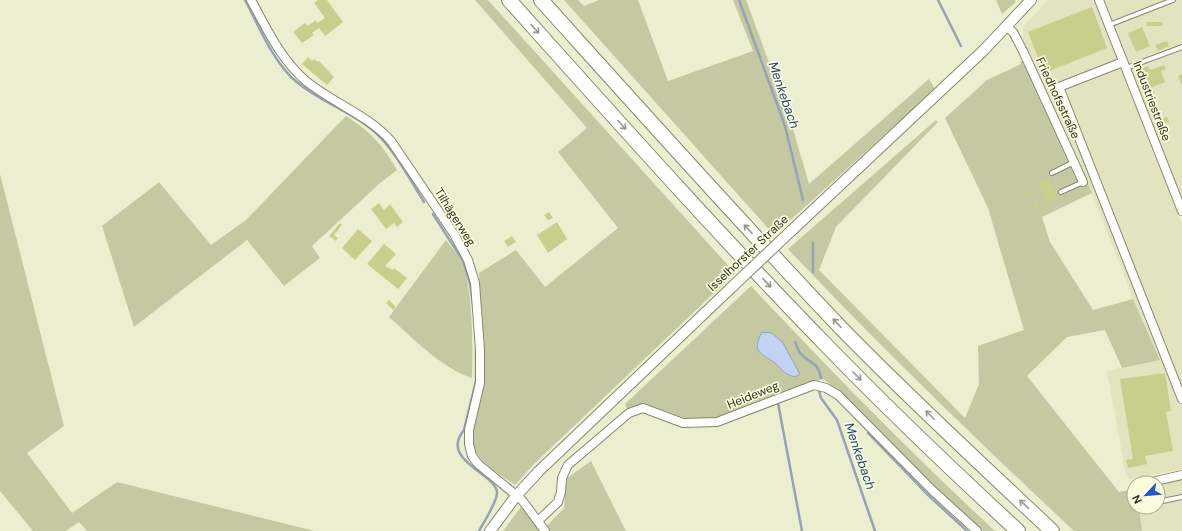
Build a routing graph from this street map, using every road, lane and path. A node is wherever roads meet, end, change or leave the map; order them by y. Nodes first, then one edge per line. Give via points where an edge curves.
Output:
1 (251, 0) edge
2 (509, 0) edge
3 (541, 0) edge
4 (1031, 0) edge
5 (1099, 0) edge
6 (1173, 0) edge
7 (1109, 25) junction
8 (1006, 27) junction
9 (1182, 47) edge
10 (1124, 65) junction
11 (1074, 162) junction
12 (1052, 173) dead end
13 (1083, 182) joint
14 (1061, 192) dead end
15 (1182, 211) edge
16 (1182, 399) edge
17 (1182, 475) edge
18 (1166, 479) edge
19 (516, 496) junction
20 (1182, 497) edge
21 (1166, 500) edge
22 (538, 521) junction
23 (490, 531) edge
24 (545, 531) edge
25 (977, 531) edge
26 (1018, 531) edge
27 (1052, 531) edge

1 - 19 street, Tilhägerweg via 274,43 293,68 323,93 382,130 454,234 472,272 480,350 480,383 469,430 469,444 472,456 478,464
2 -> 26 highway via 701,212 817,335 940,458
27 -> 3 highway via 843,329 718,197
4 - 8 street, Isselhorster Straße
5 - 7 street, Industriestraße
6 - 7 lane
7 - 10 street, Industriestraße
8 - 11 street, Friedhofsstraße via 1013,32 1023,51
8 - 19 street, Isselhorster Straße, bridge via 566,445
9 - 10 lane
10 - 15 street, Industriestraße
10 - 16 street via 1060,87
11 - 12 lane
11 - 13 street, Friedhofsstraße
13 - 14 lane
17 - 18 street
19 - 22 street
19 - 23 street, Isselhorster Straße
20 - 21 lane
22 - 24 street
22 - 25 street, Heideweg via 558,502 562,478 568,465 629,412 643,408 683,423 716,422 814,385 838,395 932,490

